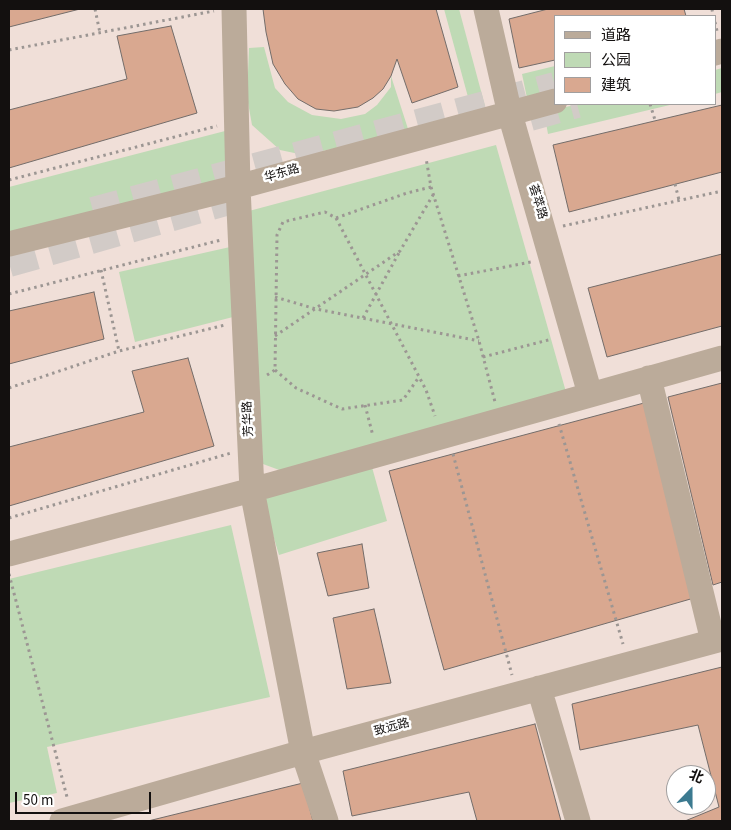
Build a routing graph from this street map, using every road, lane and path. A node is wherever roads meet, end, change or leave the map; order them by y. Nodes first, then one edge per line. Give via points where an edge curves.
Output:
1 (95, 9) edge
2 (486, 9) edge
3 (225, 10) edge
4 (100, 33) junction
5 (9, 50) edge
6 (554, 101) edge
7 (650, 105) edge
8 (510, 114) junction
9 (655, 120) dead end
10 (237, 121) junction
11 (420, 136) junction
12 (9, 180) edge
13 (675, 184) dead end
14 (238, 187) junction
15 (431, 187) junction
16 (722, 191) edge
17 (433, 195) junction
18 (679, 200) junction
19 (336, 218) junction
20 (545, 230) junction
21 (240, 234) junction
22 (9, 244) edge
23 (400, 251) junction
24 (551, 258) junction
25 (101, 270) junction
26 (364, 275) junction
27 (458, 276) junction
28 (9, 294) edge
29 (375, 295) junction
30 (275, 297) junction
31 (316, 309) junction
32 (363, 318) junction
33 (244, 320) junction
34 (390, 323) junction
35 (573, 333) junction
36 (275, 337) junction
37 (479, 341) junction
38 (118, 351) junction
39 (483, 357) junction
40 (722, 358) edge
41 (275, 370) junction
42 (419, 376) junction
43 (650, 378) junction
44 (9, 388) edge
45 (248, 388) junction
46 (590, 394) junction
47 (554, 404) junction
48 (365, 405) junction
49 (498, 420) junction
50 (445, 435) junction
51 (250, 448) junction
52 (378, 454) junction
53 (252, 490) junction
54 (9, 518) edge
55 (9, 554) edge
56 (9, 573) edge
57 (718, 640) edge
58 (628, 664) junction
59 (528, 692) junction
60 (303, 752) junction
61 (70, 820) edge
62 (326, 821) edge
63 (578, 821) edge

1 - 4 path
2 - 8 street, 荟萃路
3 - 4 path
3 - 10 street, 芳华路
4 - 5 path
6 - 8 street, 华东路
7 - 9 path
8 - 11 street, 华东路
8 - 20 street, 荟萃路
10 - 12 path
10 - 14 street, 芳华路
11 - 14 street, 华东路
11 - 15 path
13 - 18 path
14 - 21 street, 芳华路
14 - 22 street, 华东路
15 - 17 path
15 - 19 path
16 - 18 path
17 - 23 path
17 - 27 path
18 - 20 path
19 - 26 path
19 - 30 path via 325,212 283,222 277,235
20 - 24 street, 荟萃路
21 - 25 path
21 - 33 street, 芳华路
23 - 26 path
23 - 29 path
24 - 27 path
24 - 35 street, 荟萃路
25 - 28 path
25 - 38 path
26 - 29 path
26 - 31 path
27 - 37 path
29 - 32 path
29 - 34 path
30 - 31 path
30 - 36 path
31 - 32 path
31 - 36 path
32 - 34 path
33 - 38 path
33 - 45 street, 芳华路
34 - 37 path
34 - 42 path
35 - 39 path
35 - 46 street, 荟萃路
36 - 41 path
37 - 39 path
38 - 44 path
39 - 49 path
40 - 43 street
41 - 45 path
41 - 48 path via 296,388 342,408
42 - 48 path via 403,400
42 - 50 path
43 - 46 street
43 - 57 street
45 - 51 street, 芳华路
46 - 47 street
47 - 49 street
47 - 58 path
48 - 52 path
49 - 50 street
50 - 52 street
50 - 59 path
51 - 53 street, 芳华路
51 - 54 path
52 - 53 street
53 - 55 street
53 - 60 street, 芳华路
56 - 61 path
57 - 58 street, 致远路
58 - 59 street, 致远路
59 - 60 street, 致远路
59 - 63 street
60 - 61 street, 致远路
60 - 62 street, 芳华路

